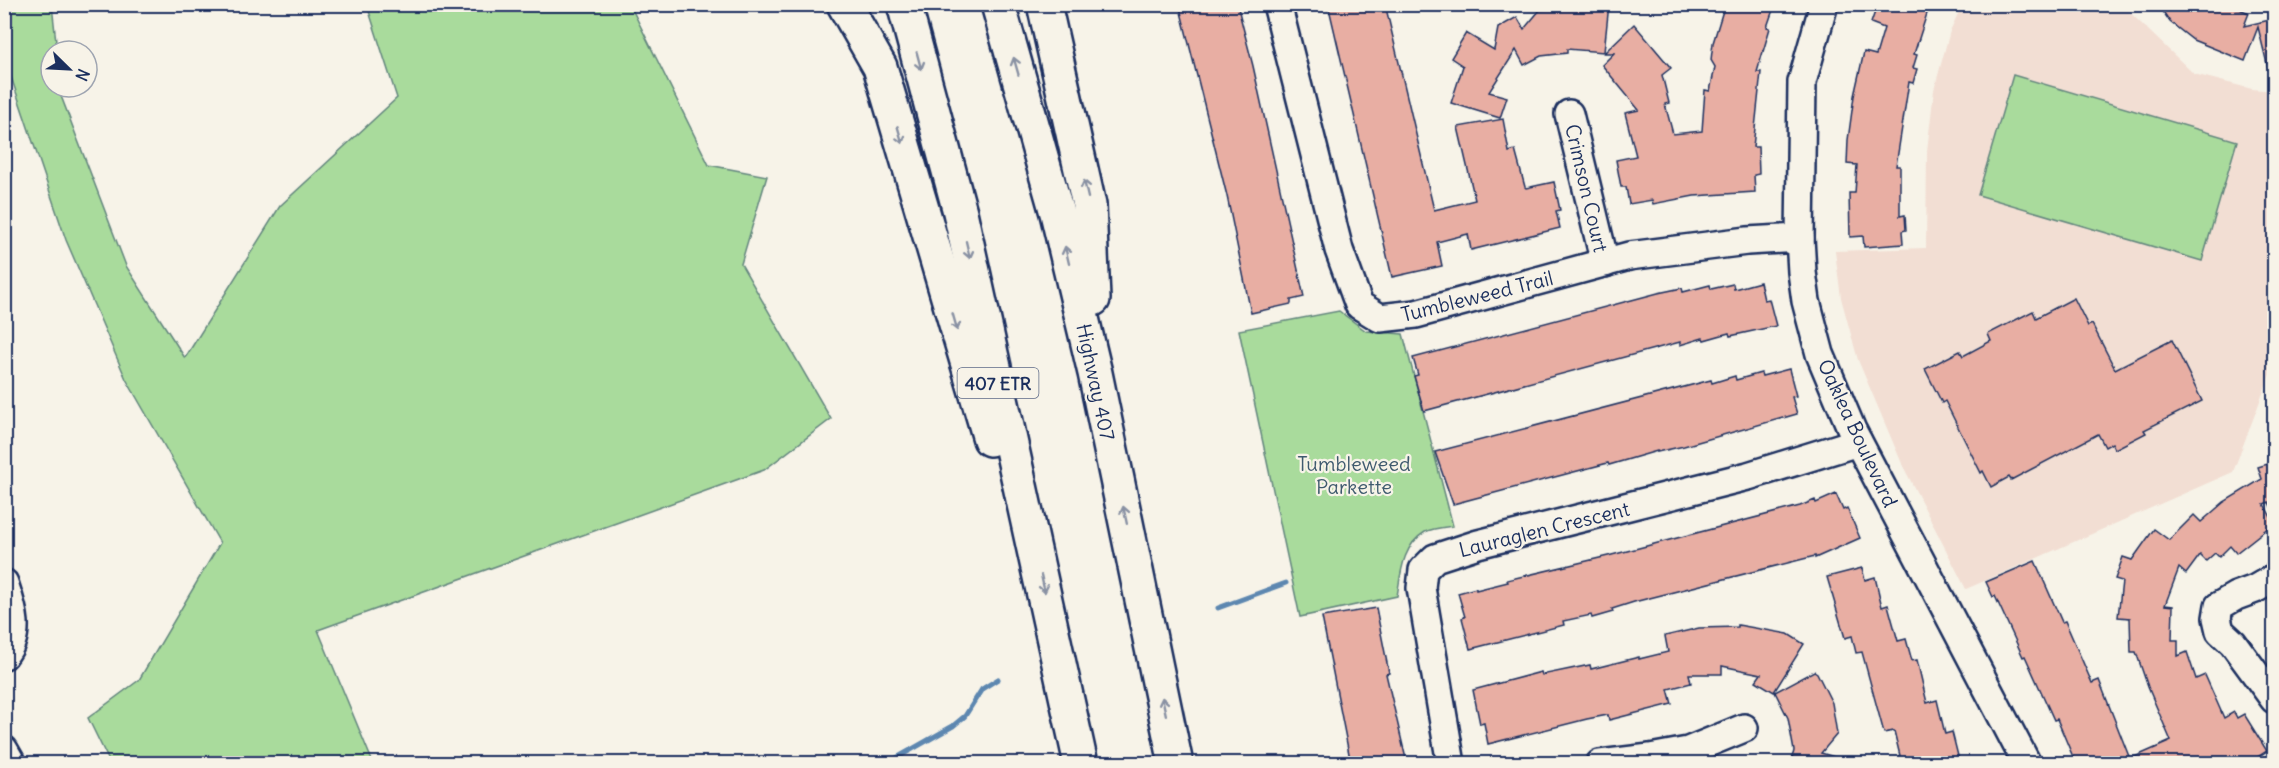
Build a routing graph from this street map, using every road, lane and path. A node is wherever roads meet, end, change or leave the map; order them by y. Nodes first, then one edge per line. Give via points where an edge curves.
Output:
1 (844, 4) edge
2 (904, 4) edge
3 (998, 4) edge
4 (1044, 4) edge
5 (1277, 4) edge
6 (1824, 4) edge
7 (1569, 114) dead end
8 (1800, 238) junction
9 (1605, 263) junction
10 (1095, 373) junction
11 (1858, 442) junction
12 (1035, 548) junction
13 (2274, 578) edge
14 (4, 583) edge
15 (4, 655) edge
16 (2274, 699) edge
17 (1744, 728) dead end
18 (4, 750) edge
19 (12, 764) edge
20 (1081, 764) edge
21 (1176, 764) edge
22 (1451, 764) edge
23 (1600, 764) edge
24 (2026, 764) edge

1 -> 12 highway via 880,67 1002,478
2 -> 12 highway, 407 ETR via 960,212
10 -> 3 highway, Highway 407 via 1057,213
10 -> 4 highway via 1089,205
5 - 9 street, Tumbleweed Trail via 1339,250 1359,305 1380,318 1416,314
6 - 8 street, Oaklea Boulevard via 1802,82
7 - 9 street, Crimson Court
8 - 9 street, Tumbleweed Trail via 1747,240 1629,256
8 - 11 street, Oaklea Boulevard via 1806,301 1820,354
21 -> 10 highway, Highway 407
11 - 22 street, Lauraglen Crescent via 1748,476 1435,558 1423,570 1421,588
11 - 24 street, Oaklea Boulevard
12 -> 20 highway, 407 ETR
13 - 16 street via 2219,606 2217,618 2220,631
14 - 15 street via 15,624 11,647
17 - 23 street via 1688,751
18 - 19 street

